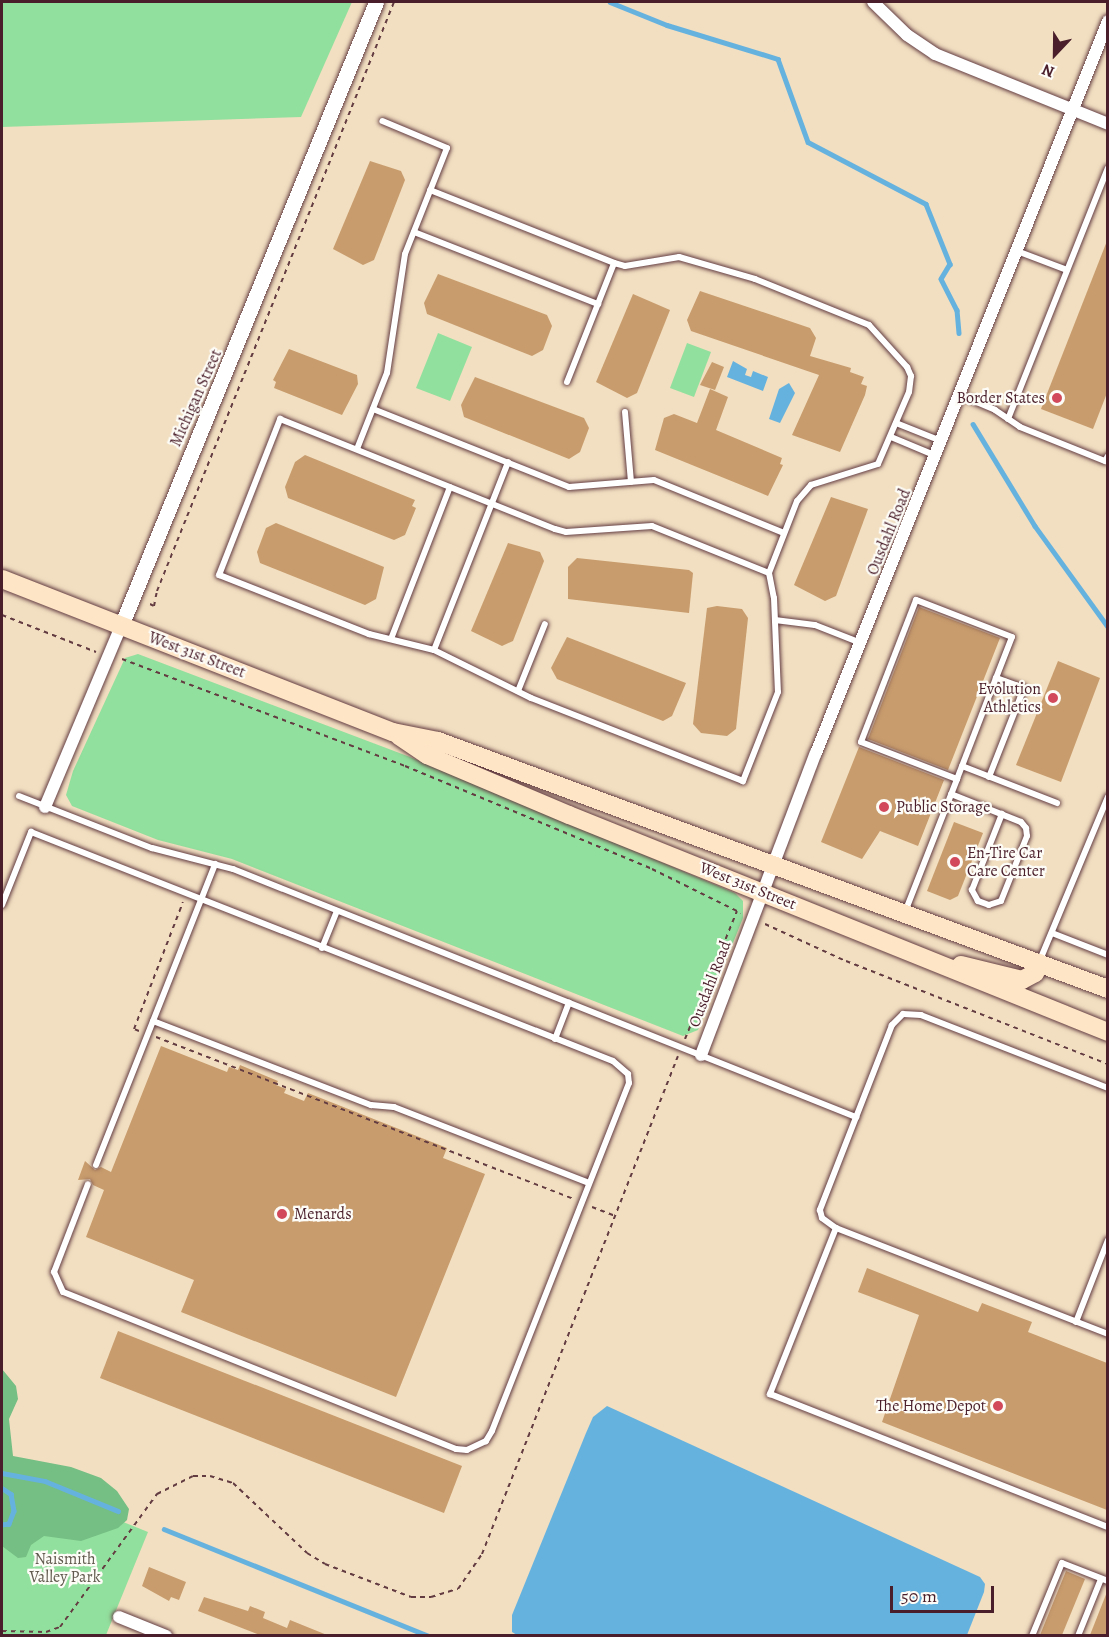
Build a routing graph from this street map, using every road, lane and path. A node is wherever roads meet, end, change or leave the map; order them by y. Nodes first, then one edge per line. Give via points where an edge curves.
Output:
1 (376, 2) edge
2 (393, 2) edge
3 (873, 2) edge
4 (1107, 21) edge
5 (1072, 110) junction
6 (381, 121) dead end
7 (1107, 124) edge
8 (1107, 168) edge
9 (430, 190) junction
10 (414, 232) junction
11 (1017, 251) junction
12 (614, 263) junction
13 (1067, 270) junction
14 (598, 304) junction
15 (567, 382) dead end
16 (960, 395) junction
17 (374, 409) junction
18 (625, 412) dead end
19 (1008, 419) junction
20 (897, 423) junction
21 (891, 437) junction
22 (942, 442) junction
23 (357, 449) junction
24 (936, 456) junction
25 (1107, 456) edge
26 (508, 462) junction
27 (631, 482) junction
28 (450, 487) junction
29 (492, 503) junction
30 (784, 533) junction
31 (769, 573) junction
32 (2, 579) edge
33 (150, 604) dead end
34 (2, 615) edge
35 (775, 620) junction
36 (545, 624) dead end
37 (121, 626) junction
38 (391, 639) junction
39 (861, 643) junction
40 (434, 650) junction
41 (91, 651) dead end
42 (123, 660) dead end
43 (996, 678) junction
44 (518, 692) junction
45 (393, 732) junction
46 (962, 766) junction
47 (989, 777) junction
48 (957, 779) junction
49 (951, 794) junction
50 (19, 796) dead end
51 (1107, 797) edge
52 (1057, 803) dead end
53 (45, 807) junction
54 (1002, 814) junction
55 (214, 864) junction
56 (774, 866) junction
57 (763, 892) junction
58 (200, 900) junction
59 (2, 905) edge
60 (337, 910) junction
61 (904, 914) junction
62 (771, 927) dead end
63 (1052, 933) junction
64 (322, 948) junction
65 (1107, 955) edge
66 (929, 960) junction
67 (1039, 963) junction
68 (1107, 988) edge
69 (569, 1003) junction
70 (153, 1021) junction
71 (1107, 1032) edge
72 (555, 1039) junction
73 (682, 1047) junction
74 (701, 1055) junction
75 (1107, 1064) edge
76 (1107, 1088) edge
77 (856, 1117) junction
78 (96, 1165) dead end
79 (88, 1184) dead end
80 (590, 1184) junction
81 (836, 1228) junction
82 (1107, 1240) edge
83 (1076, 1322) junction
84 (1107, 1334) edge
85 (1107, 1527) edge
86 (1104, 1580) edge
87 (119, 1617) dead end
88 (2, 1631) edge
89 (166, 1635) edge
90 (1032, 1635) edge
91 (1078, 1635) edge

1 - 37 street, Michigan Street
2 - 33 path via 154,606
3 - 5 street via 907,35 935,54
4 - 5 street, Ousdahl Road
5 - 7 street
5 - 11 street, Ousdahl Road
6 - 9 lane via 447,148
8 - 13 lane
9 - 10 lane
9 - 12 lane
10 - 14 lane
10 - 17 lane via 405,254 387,373
11 - 13 lane
11 - 16 street, Ousdahl Road
12 - 14 lane
12 - 20 lane via 625,266 680,257 713,265 869,325 911,376
13 - 19 lane
14 - 15 lane
16 - 19 lane
16 - 22 street, Ousdahl Road
17 - 23 lane
17 - 26 lane
18 - 27 lane
19 - 25 lane via 1105,462
20 - 21 lane
20 - 22 lane
21 - 24 lane
21 - 30 lane via 878,464 826,478 803,492
22 - 24 street, Ousdahl Road
23 - 28 lane
23 - 38 lane via 280,418 219,575
24 - 39 street, Ousdahl Road
26 - 27 lane via 569,487
26 - 29 lane
27 - 30 lane via 654,480
28 - 29 lane
28 - 38 lane
29 - 31 lane via 566,532 652,526
29 - 40 lane
30 - 31 lane
31 - 35 lane
32 - 37 main road, West 31st Street
34 - 41 path
35 - 39 lane via 815,625
35 - 44 lane via 778,692 743,781
36 - 44 lane
37 - 45 main road, West 31st Street
37 - 53 street, Michigan Street
38 - 40 lane
39 - 56 street, Ousdahl Road
40 - 44 lane
42 - 73 path via 405,766 651,869 736,911
43 - 46 lane
43 - 47 lane via 1024,688
43 - 48 lane via 1012,637 916,600 861,742
45 - 56 main road, West 31st Street via 438,741
45 - 57 main road, West 31st Street via 427,755
46 - 47 lane
46 - 48 lane
47 - 52 lane
48 - 49 lane
49 - 54 lane
49 - 61 lane
50 - 53 lane
51 - 63 lane
53 - 55 lane via 152,848
54 - 54 lane via 1021,822 1027,836 1001,902 989,905 978,901 972,890
55 - 58 lane
55 - 60 lane
56 - 57 street, Ousdahl Road
56 - 61 main road, West 31st Street
57 - 66 main road, West 31st Street
57 - 74 street, Ousdahl Road
58 - 59 lane via 31,832
58 - 64 lane
58 - 70 lane
60 - 64 lane
60 - 69 lane
61 - 67 main road, West 31st Street
62 - 75 path via 846,961
63 - 65 lane
63 - 67 lane
64 - 72 lane
66 - 67 main road via 982,968 1022,980 1035,973
66 - 71 main road, West 31st Street
67 - 68 main road, West 31st Street
69 - 72 lane
69 - 73 lane
70 - 78 lane
70 - 80 lane via 370,1106 394,1107
72 - 80 lane via 613,1061 628,1074 629,1083
73 - 74 lane
73 - 88 path via 482,1554 458,1589 431,1597 411,1597 325,1564 307,1553 233,1483 193,1476 157,1494 60,1626 46,1632
74 - 77 lane
76 - 77 lane via 912,1013 903,1014 892,1025
77 - 81 lane via 820,1210 822,1218
79 - 80 lane via 54,1272 63,1292 456,1449 467,1450 486,1441 492,1431
81 - 83 lane
81 - 85 lane via 770,1394
82 - 83 lane
83 - 84 lane
86 - 90 lane via 1062,1563
86 - 91 lane
87 - 89 street

